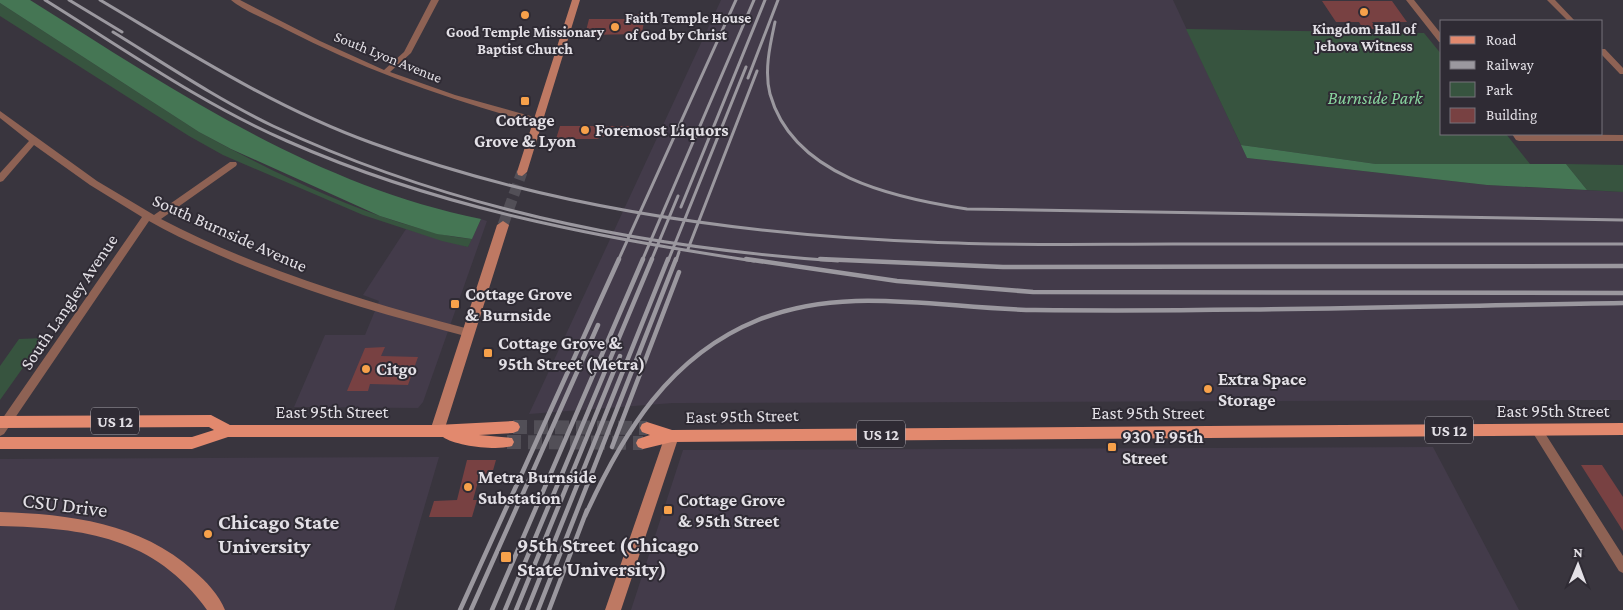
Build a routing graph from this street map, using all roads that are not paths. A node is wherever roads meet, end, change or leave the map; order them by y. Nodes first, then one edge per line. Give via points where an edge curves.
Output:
1 (235, 0) edge
2 (436, 0) edge
3 (576, 0) edge
4 (1410, 0) edge
5 (1551, 0) edge
6 (1571, 20) edge
7 (1440, 38) edge
8 (1603, 52) edge
9 (1623, 72) edge
10 (385, 73) junction
11 (0, 114) edge
12 (538, 121) junction
13 (1518, 136) edge
14 (1623, 138) edge
15 (34, 140) junction
16 (234, 164) dead end
17 (522, 172) tunnel mouth
18 (0, 179) edge
19 (151, 218) junction
20 (503, 225) tunnel mouth
21 (469, 333) junction
22 (2, 425) edge
23 (513, 427) tunnel mouth
24 (647, 428) tunnel mouth
25 (1623, 429) edge
26 (1538, 430) junction
27 (228, 431) junction
28 (437, 431) junction
29 (672, 436) junction
30 (508, 442) tunnel mouth
31 (643, 442) tunnel mouth
32 (0, 443) edge
33 (0, 519) edge
34 (1623, 567) edge
35 (217, 610) edge
36 (613, 610) edge

1 - 10 street, South Lyon Avenue via 299,34
2 - 10 street via 407,53
3 - 12 main road
4 - 7 street
5 - 6 street
8 - 9 street
10 - 12 street, South Lyon Avenue via 458,99
11 - 15 street, South Burnside Avenue
12 - 17 main road
13 - 14 street
15 - 18 street
15 - 19 street, South Burnside Avenue
16 - 19 street, South Langley Avenue
19 - 21 street, South Burnside Avenue via 262,269 368,307
19 - 22 street, South Langley Avenue
20 - 21 main road
21 - 28 main road
22 - 27 main road, East 95th Street / US 12 via 211,421
23 - 28 main road, East 95th Street / US 12
24 - 29 main road, East 95th Street / US 12
25 - 26 main road, East 95th Street / US 12
26 - 29 main road, East 95th Street / US 12
26 - 34 street
27 - 28 main road, East 95th Street / US 12
27 - 32 main road, East 95th Street / US 12 via 192,443
28 - 30 main road, East 95th Street / US 12 via 484,442
29 - 31 main road, East 95th Street / US 12
29 - 36 main road
33 - 35 main road, CSU Drive via 64,522 93,526 124,536 150,547 173,563 195,582

